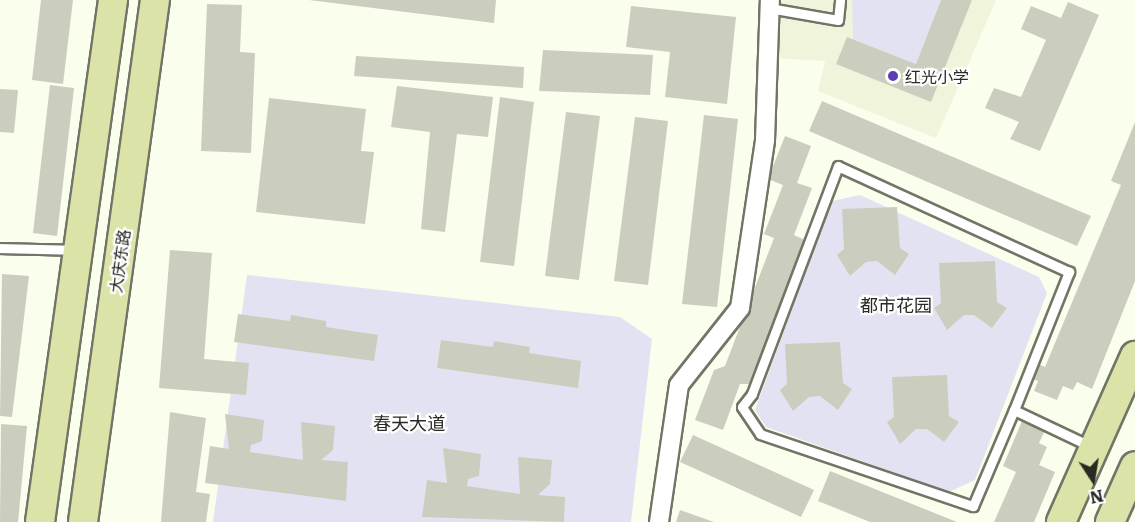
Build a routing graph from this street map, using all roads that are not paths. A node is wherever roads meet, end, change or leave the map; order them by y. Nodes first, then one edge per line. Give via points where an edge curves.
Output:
1 (113, 0) edge
2 (156, 0) edge
3 (840, 0) edge
4 (770, 4) edge
5 (0, 248) edge
6 (78, 250) junction
7 (1135, 356) edge
8 (1014, 410) junction
9 (1094, 448) junction
10 (1135, 466) edge
11 (40, 522) edge
12 (83, 522) edge
13 (659, 522) edge
14 (1061, 522) edge
15 (1110, 522) edge

1 - 6 main road
2 - 12 main road, 大庆东路
3 - 4 lane via 838,20
4 - 13 street via 765,140 740,308 679,385
5 - 6 lane
6 - 11 main road
7 - 9 main road
8 - 8 lane via 974,506 760,434 742,407 752,394 838,166 1069,272
8 - 9 lane
9 - 14 main road
10 - 15 main road

